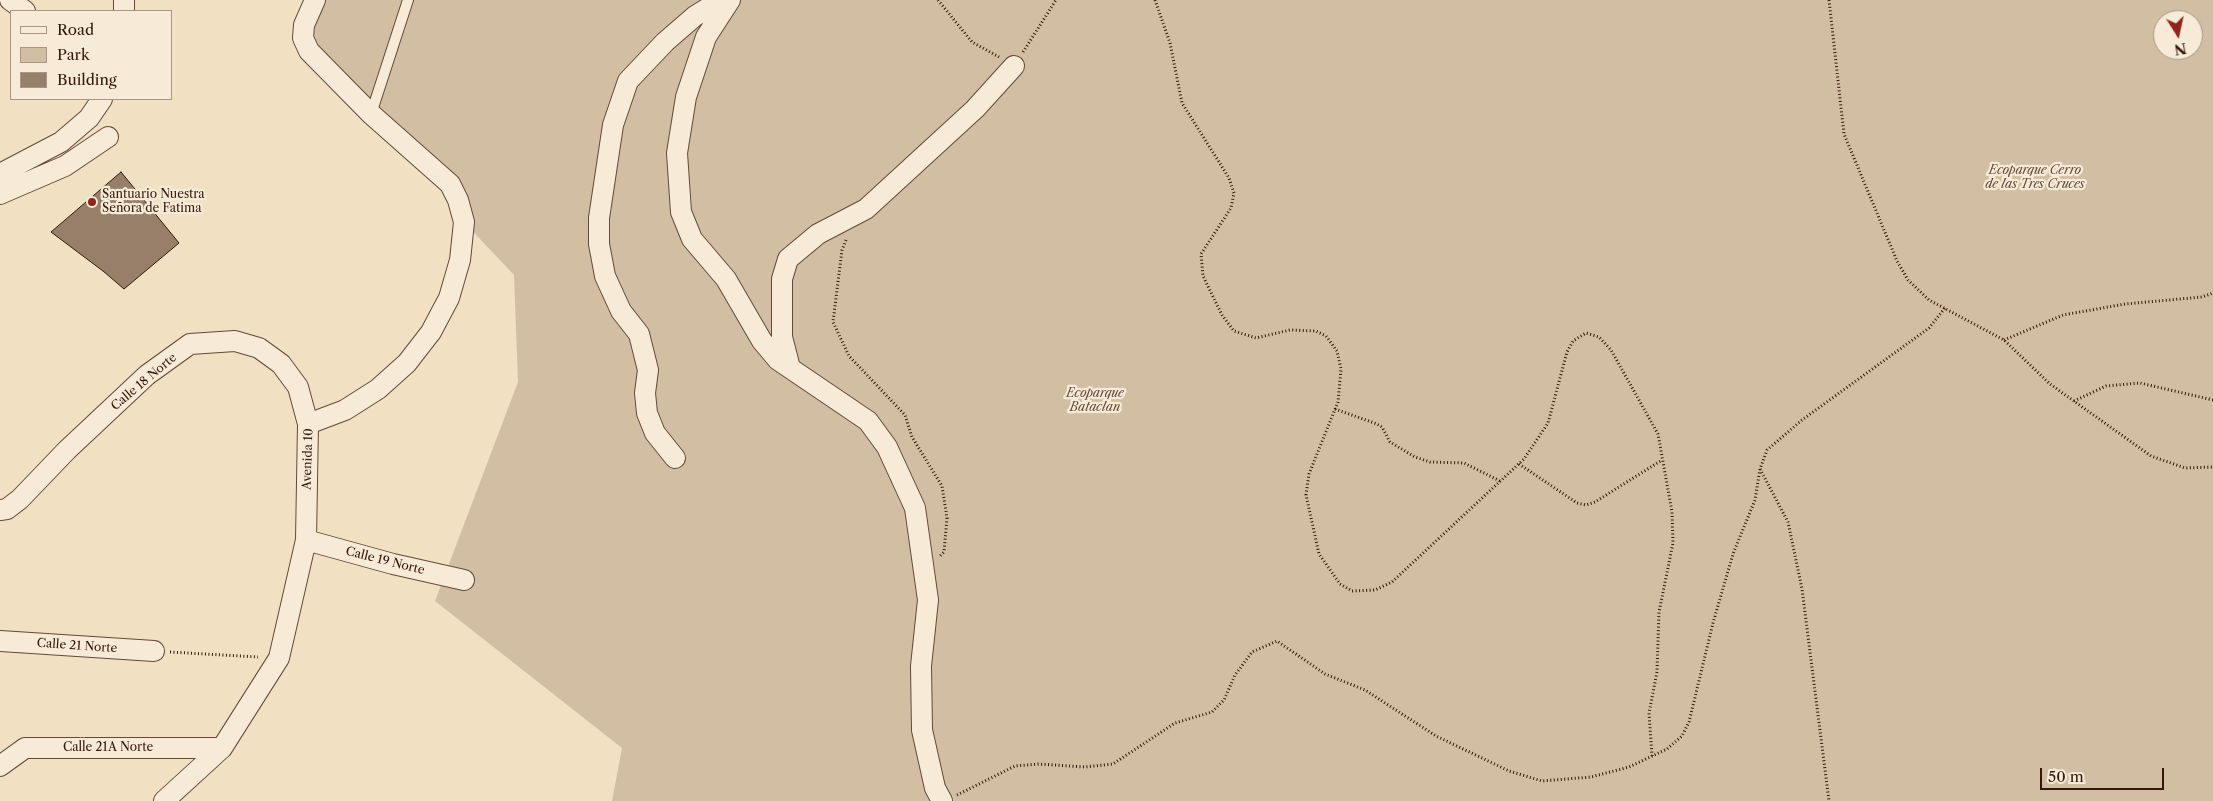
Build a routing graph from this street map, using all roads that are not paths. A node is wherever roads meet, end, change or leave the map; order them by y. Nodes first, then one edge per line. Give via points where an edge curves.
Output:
1 (10, 0) edge
2 (315, 0) edge
3 (408, 0) edge
4 (721, 0) edge
5 (730, 0) edge
6 (24, 10) edge
7 (1014, 66) road end
8 (101, 100) edge
9 (371, 114) junction
10 (108, 137) dead end
11 (0, 174) edge
12 (0, 194) edge
13 (790, 368) junction
14 (308, 424) junction
15 (675, 458) dead end
16 (0, 510) edge
17 (306, 540) junction
18 (464, 580) dead end
19 (0, 641) edge
20 (154, 651) road end
21 (222, 748) junction
22 (0, 766) edge
23 (948, 799) edge
24 (164, 801) edge

1 - 6 street
2 - 9 street, Avenida 10 via 304,25 309,51
3 - 9 lane
4 - 15 street via 695,16 665,42 628,81 613,125 599,218 599,244 605,276 621,311 639,334 648,370 647,413 655,433
5 - 13 street via 706,37 686,97 677,153 681,212 692,239 726,279 762,341 778,360
7 - 13 street via 975,109 866,209 818,234 788,259 782,279 782,337
8 - 11 street via 89,118 61,142
9 - 14 street, Avenida 10 via 450,184 464,222 460,260 449,298 431,332 407,363 378,389 353,405
10 - 12 street via 65,166
13 - 23 street via 868,421 887,447 915,508 928,600 921,666 922,730 935,788
14 - 16 street, Calle 18 Norte via 298,387 281,364 259,348 235,340 190,344 147,376 67,450 20,499
14 - 17 street, Avenida 10
17 - 18 street, Calle 19 Norte
17 - 21 street, Avenida 10 via 279,658
19 - 20 street, Calle 21 Norte
21 - 22 street, Calle 21A Norte via 25,748
21 - 24 street, Avenida 10

